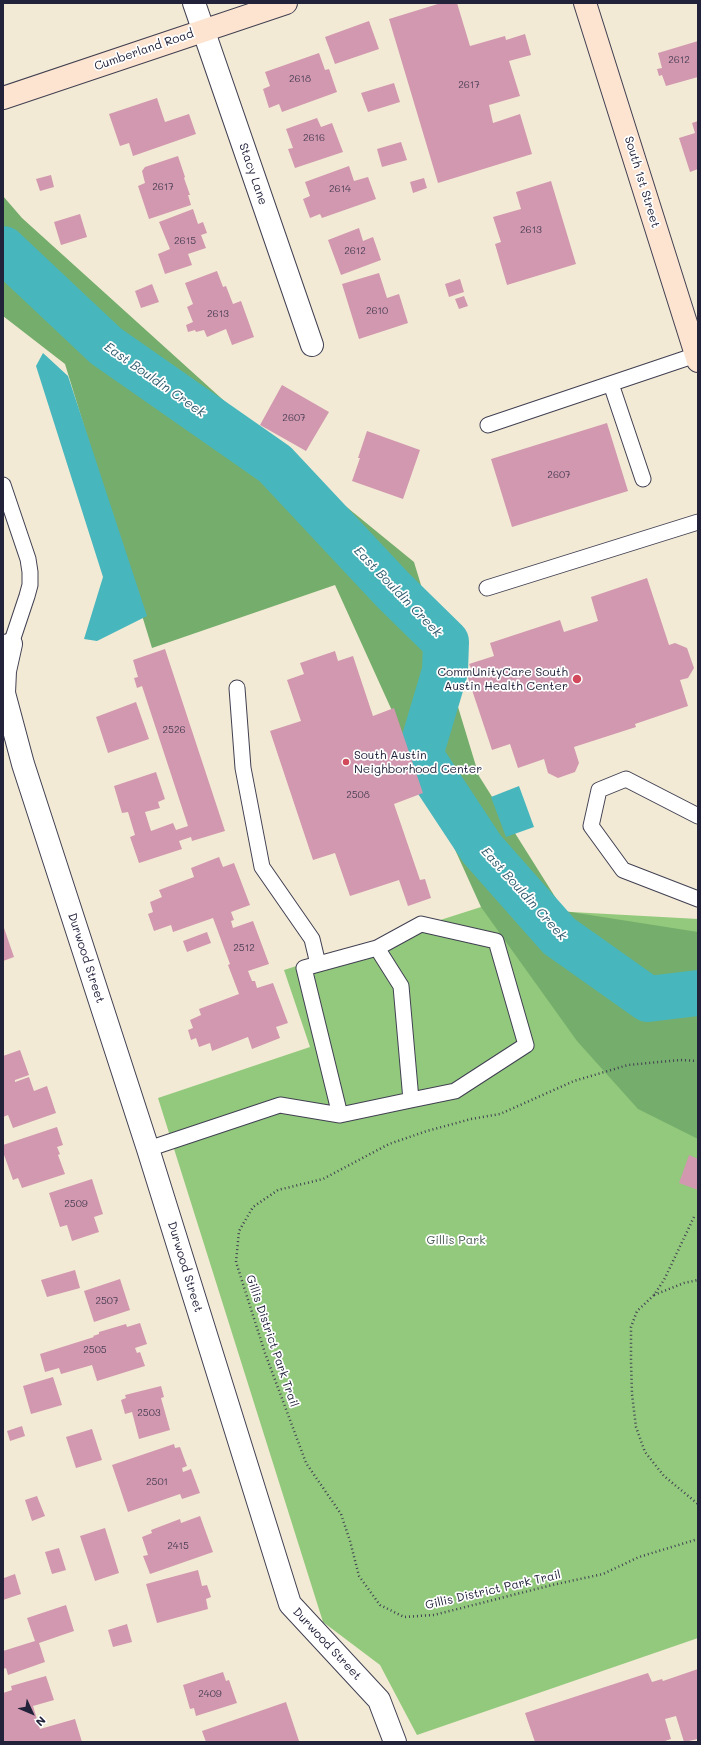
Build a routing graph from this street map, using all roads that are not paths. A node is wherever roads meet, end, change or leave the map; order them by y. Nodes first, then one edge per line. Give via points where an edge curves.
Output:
1 (194, 3) edge
2 (286, 3) edge
3 (585, 3) edge
4 (203, 30) junction
5 (3, 98) edge
6 (312, 345) dead end
7 (697, 358) edge
8 (611, 384) junction
9 (488, 425) dead end
10 (643, 479) dead end
11 (3, 485) edge
12 (698, 522) edge
13 (487, 588) dead end
14 (7, 643) edge
15 (237, 688) dead end
16 (698, 816) edge
17 (698, 899) edge
18 (377, 948) junction
19 (318, 964) junction
20 (411, 1100) junction
21 (340, 1115) junction
22 (148, 1149) junction
23 (395, 1742) edge

1 - 4 street, Stacy Lane
2 - 4 main road, Cumberland Road
3 - 7 main road, South 1st Street
4 - 5 main road, Cumberland Road
4 - 6 street, Stacy Lane
7 - 8 lane
8 - 9 lane
8 - 10 lane
11 - 14 lane via 30,572 27,596
12 - 13 lane
14 - 22 street, Durwood Street via 4,693 23,764
15 - 19 lane via 243,768 262,867 312,939
16 - 17 lane via 626,779 599,790 592,826 622,870
18 - 19 lane
18 - 20 lane via 401,986
18 - 20 lane via 421,924 496,941 526,1045 455,1091
19 - 21 lane via 304,968
20 - 21 lane
21 - 22 lane via 280,1105
22 - 23 street, Durwood Street via 290,1604 379,1700

